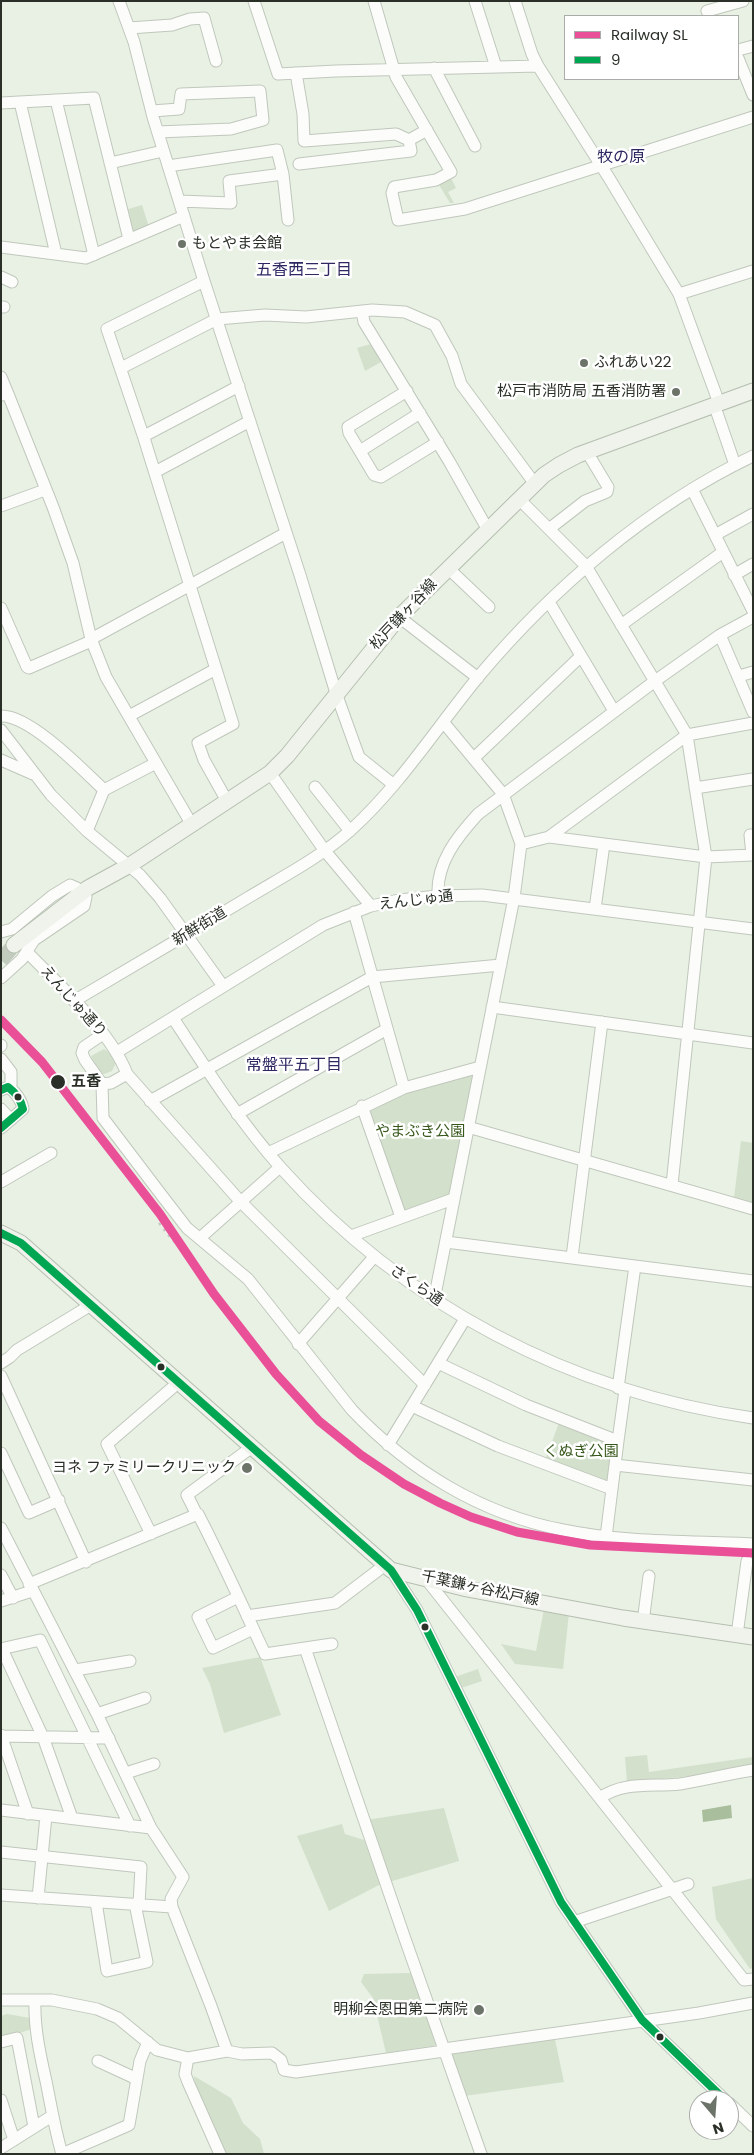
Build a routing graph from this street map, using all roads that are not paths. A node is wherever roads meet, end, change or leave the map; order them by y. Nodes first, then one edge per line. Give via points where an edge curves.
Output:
1 (119, 1) edge
2 (254, 1) edge
3 (374, 1) edge
4 (475, 1) edge
5 (515, 1) edge
6 (743, 1) edge
7 (707, 10) edge
8 (129, 28) junction
9 (753, 46) edge
10 (739, 50) edge
11 (739, 60) edge
12 (216, 61) dead end
13 (538, 66) junction
14 (496, 67) junction
15 (434, 68) junction
16 (395, 71) junction
17 (296, 73) junction
18 (753, 95) edge
19 (56, 100) junction
20 (20, 102) junction
21 (1, 103) edge
22 (152, 111) junction
23 (753, 118) edge
24 (427, 130) junction
25 (158, 132) junction
26 (409, 140) junction
27 (475, 146) dead end
28 (163, 151) junction
29 (110, 163) junction
30 (299, 164) dead end
31 (168, 166) junction
32 (602, 167) junction
33 (282, 174) junction
34 (180, 201) junction
35 (184, 216) junction
36 (288, 220) dead end
37 (129, 240) junction
38 (1, 247) edge
39 (56, 254) junction
40 (94, 255) junction
41 (753, 271) edge
42 (204, 281) junction
43 (679, 294) junction
44 (362, 311) junction
45 (217, 319) junction
46 (121, 368) junction
47 (1, 377) edge
48 (239, 386) junction
49 (406, 391) junction
50 (753, 391) edge
51 (5, 395) edge
52 (716, 404) junction
53 (420, 413) junction
54 (250, 421) junction
55 (144, 436) junction
56 (438, 442) junction
57 (360, 451) junction
58 (587, 452) junction
59 (753, 456) edge
60 (735, 465) junction
61 (155, 472) junction
62 (535, 484) junction
63 (692, 489) junction
64 (45, 490) junction
65 (519, 500) junction
66 (1, 506) edge
67 (753, 514) edge
68 (549, 529) junction
69 (488, 530) junction
70 (286, 533) junction
71 (715, 535) junction
72 (723, 552) junction
73 (753, 564) edge
74 (586, 566) junction
75 (448, 569) junction
76 (734, 575) junction
77 (190, 585) junction
78 (548, 602) junction
79 (489, 607) dead end
80 (1, 608) edge
81 (753, 612) edge
82 (399, 617) junction
83 (753, 617) edge
84 (621, 625) junction
85 (720, 635) junction
86 (91, 638) junction
87 (581, 656) junction
88 (216, 669) junction
89 (753, 672) edge
90 (738, 676) junction
91 (478, 678) junction
92 (655, 681) junction
93 (336, 694) junction
94 (614, 711) junction
95 (753, 712) edge
96 (1, 716) edge
97 (129, 716) junction
98 (444, 723) junction
99 (753, 723) edge
100 (1, 730) edge
101 (687, 734) junction
102 (474, 758) junction
103 (1, 760) edge
104 (156, 763) junction
105 (270, 773) junction
106 (35, 775) junction
107 (753, 779) edge
108 (394, 785) junction
109 (315, 787) dead end
110 (695, 788) junction
111 (104, 790) junction
112 (503, 794) junction
113 (227, 801) junction
114 (192, 825) junction
115 (87, 831) junction
116 (350, 831) junction
117 (753, 835) edge
118 (549, 837) junction
119 (521, 844) junction
120 (604, 844) junction
121 (325, 851) junction
122 (753, 856) edge
123 (706, 857) junction
124 (130, 865) junction
125 (438, 896) junction
126 (514, 898) junction
127 (372, 906) junction
128 (595, 909) junction
129 (354, 912) junction
130 (699, 923) junction
131 (753, 929) edge
132 (186, 934) junction
133 (13, 942) edge
134 (501, 965) junction
135 (372, 977) junction
136 (1, 978) edge
137 (223, 986) junction
138 (74, 1001) junction
139 (492, 1007) junction
140 (173, 1018) junction
141 (602, 1022) junction
142 (387, 1030) junction
143 (688, 1033) junction
144 (103, 1034) junction
145 (753, 1042) edge
146 (117, 1052) junction
147 (1, 1059) edge
148 (480, 1067) junction
149 (206, 1070) junction
150 (126, 1074) junction
151 (102, 1084) junction
152 (404, 1088) junction
153 (6, 1090) edge
154 (150, 1101) junction
155 (362, 1106) junction
156 (1, 1109) edge
157 (237, 1114) junction
158 (6, 1124) edge
159 (468, 1127) junction
160 (51, 1153) dead end
161 (268, 1153) junction
162 (584, 1161) junction
163 (280, 1167) junction
164 (1, 1182) edge
165 (672, 1185) junction
166 (453, 1199) junction
167 (240, 1201) junction
168 (753, 1209) edge
169 (401, 1217) junction
170 (2, 1233) edge
171 (350, 1236) junction
172 (200, 1238) junction
173 (446, 1242) junction
174 (374, 1257) junction
175 (572, 1257) junction
176 (635, 1266) junction
177 (753, 1281) edge
178 (338, 1299) junction
179 (434, 1300) junction
180 (91, 1305) junction
181 (465, 1319) junction
182 (298, 1344) junction
183 (1, 1363) edge
184 (438, 1363) junction
185 (1, 1376) edge
186 (179, 1382) junction
187 (425, 1384) junction
188 (621, 1389) junction
189 (412, 1406) junction
190 (753, 1418) edge
191 (618, 1441) junction
192 (388, 1445) junction
193 (252, 1447) junction
194 (1, 1454) edge
195 (615, 1465) junction
196 (753, 1480) edge
197 (612, 1489) junction
198 (59, 1500) junction
199 (198, 1515) junction
200 (1, 1528) edge
201 (151, 1534) junction
202 (606, 1537) junction
203 (753, 1544) edge
204 (747, 1561) dead end
205 (86, 1562) junction
206 (388, 1567) junction
207 (1, 1575) edge
208 (649, 1576) dead end
209 (426, 1579) junction
210 (30, 1587) junction
211 (238, 1596) junction
212 (13, 1598) junction
213 (1, 1601) edge
214 (247, 1616) junction
215 (643, 1622) junction
216 (253, 1629) junction
217 (737, 1636) junction
218 (753, 1638) edge
219 (332, 1644) dead end
220 (63, 1648) junction
221 (306, 1648) junction
222 (2, 1649) edge
223 (46, 1654) junction
224 (130, 1661) dead end
225 (75, 1670) junction
226 (145, 1698) dead end
227 (97, 1714) junction
228 (1, 1736) edge
229 (43, 1738) junction
230 (87, 1738) junction
231 (109, 1738) junction
232 (154, 1764) dead end
233 (753, 1770) edge
234 (126, 1773) junction
235 (600, 1798) junction
236 (1, 1810) edge
237 (28, 1814) junction
238 (46, 1816) junction
239 (72, 1818) junction
240 (130, 1826) junction
241 (151, 1828) junction
242 (1, 1852) edge
243 (41, 1856) junction
244 (688, 1884) dead end
245 (672, 1890) junction
246 (1, 1895) edge
247 (38, 1898) junction
248 (96, 1902) junction
249 (137, 1904) junction
250 (172, 1907) junction
251 (574, 1922) junction
252 (753, 1980) edge
253 (1, 2000) edge
254 (35, 2000) junction
255 (753, 2004) edge
256 (642, 2020) junction
257 (1, 2042) edge
258 (148, 2042) junction
259 (444, 2050) junction
260 (227, 2052) junction
261 (188, 2058) junction
262 (98, 2061) dead end
263 (137, 2079) junction
264 (715, 2090) edge
265 (1, 2100) edge
266 (3, 2113) edge
267 (739, 2113) edge
268 (52, 2116) junction
269 (753, 2126) edge
270 (34, 2127) junction
271 (14, 2140) junction
272 (1, 2148) edge
273 (217, 2153) edge
274 (62, 2154) edge
275 (481, 2154) edge

1 - 8 street
2 - 17 street via 278,74
3 - 16 street
4 - 14 street
5 - 13 street
6 - 7 street
8 - 12 street via 172,25 204,18
8 - 22 street
9 - 10 street
11 - 18 street
13 - 14 street
13 - 32 street
14 - 15 street
15 - 16 street
15 - 27 street
16 - 17 street
16 - 24 street
17 - 26 street via 304,141 396,134
19 - 20 street
19 - 29 street via 94,98
19 - 40 street
20 - 21 street
20 - 39 street
22 - 25 street
22 - 25 street via 179,109 181,94 260,91 263,120 231,129
23 - 32 street
24 - 26 street
24 - 32 street via 451,172 436,180 394,187 392,192 398,220 465,209
25 - 28 street
26 - 30 street via 411,151
28 - 29 street
28 - 31 street
29 - 37 street
31 - 33 street via 277,150
31 - 34 street
32 - 43 street
33 - 34 street via 229,181 231,203
33 - 36 street
34 - 35 street
35 - 37 street
35 - 42 street
37 - 40 street
38 - 39 street
39 - 40 street via 86,258
41 - 43 street
42 - 45 street
42 - 46 street via 108,328
43 - 52 street
44 - 45 street via 306,317 265,315
44 - 49 street via 364,322
44 - 62 street via 405,312 435,325 452,356 461,384
45 - 46 street
45 - 48 street
46 - 55 street
47 - 51 street
48 - 54 street
48 - 55 street
49 - 53 street
49 - 57 street via 348,427
50 - 52 main road, 松戸鎌ヶ谷線
51 - 64 street
52 - 58 main road, 松戸鎌ヶ谷線
52 - 60 street
53 - 56 street
53 - 57 street
54 - 61 street
54 - 70 street
55 - 61 street
56 - 57 street via 381,477 374,476
56 - 69 street
58 - 62 main road, 松戸鎌ヶ谷線 via 559,464
58 - 68 street via 608,487 607,492 585,501
59 - 60 street, 新鮮街道
60 - 63 street, 新鮮街道
61 - 77 street
62 - 65 main road, 松戸鎌ヶ谷線
63 - 71 street
63 - 74 street, 新鮮街道
64 - 66 street
64 - 86 street via 73,563
65 - 68 street
65 - 69 main road, 松戸鎌ヶ谷線
67 - 71 street
68 - 74 street
69 - 75 main road, 松戸鎌ヶ谷線
70 - 77 street
70 - 93 street
71 - 72 street
72 - 76 street
72 - 84 street
73 - 76 street
74 - 78 street, 新鮮街道
74 - 84 street
75 - 79 street
75 - 82 main road, 松戸鎌ヶ谷線
76 - 81 street
77 - 86 street
77 - 88 street
78 - 87 street
78 - 91 street, 新鮮街道
80 - 86 street via 29,668
82 - 91 street
82 - 93 main road, 松戸鎌ヶ谷線
83 - 85 street
84 - 92 street
85 - 90 street
85 - 92 street
86 - 97 street via 106,677
87 - 94 street
87 - 102 street
88 - 97 street
88 - 113 street via 233,724 198,743
89 - 90 street
90 - 95 street
91 - 98 street, 新鮮街道
92 - 94 street
92 - 101 street
93 - 105 main road, 松戸鎌ヶ谷線
93 - 108 street via 359,757
94 - 112 street
96 - 111 street via 30,726 46,736
97 - 104 street
98 - 102 street
98 - 108 street, 新鮮街道
99 - 101 street
100 - 106 street
101 - 110 street
101 - 118 street
102 - 112 street
103 - 106 street
104 - 111 street
104 - 114 street
105 - 113 main road, 松戸鎌ヶ谷線
105 - 121 street
106 - 115 street
107 - 110 street
108 - 116 street, 新鮮街道
109 - 116 street
110 - 123 street
111 - 115 street
112 - 119 street
112 - 125 street via 458,836 446,856
113 - 114 main road, 松戸鎌ヶ谷線
114 - 124 main road, 松戸鎌ヶ谷線
115 - 124 street
116 - 121 street, 新鮮街道
117 - 122 street via 750,835
118 - 119 street
118 - 120 street
119 - 126 street
120 - 123 street
120 - 128 street
121 - 127 street
121 - 132 street, 新鮮街道
122 - 123 street
123 - 130 street
124 - 132 street
124 - 133 main road, 松戸鎌ヶ谷線 via 66,897
125 - 126 street, えんじゅ通
125 - 127 street, えんじゅ通
126 - 128 street, えんじゅ通
126 - 134 street
127 - 129 street, えんじゅ通
128 - 130 street, えんじゅ通
129 - 135 street
129 - 137 street, えんじゅ通 via 324,925
130 - 131 street, えんじゅ通
130 - 143 street
132 - 137 street
132 - 138 street, 新鮮街道
133 - 136 street
133 - 138 street, えんじゅ通り
134 - 135 street
134 - 139 street
135 - 142 street
135 - 149 street
137 - 140 street, えんじゅ通
138 - 144 street, えんじゅ通り
139 - 141 street
139 - 148 street
140 - 146 street, えんじゅ通
140 - 149 street, さくら通
141 - 143 street
141 - 162 street
142 - 152 street
142 - 157 street
143 - 145 street
143 - 165 street
144 - 146 street, えんじゅ通り
144 - 151 street via 84,1047 82,1053
146 - 150 street, えんじゅ通り
147 - 153 street via 11,1072
148 - 152 street
148 - 159 street
149 - 154 street
149 - 157 street, さくら通
150 - 151 street via 111,1083
150 - 154 street, えんじゅ通り
151 - 172 street via 103,1118 187,1228
152 - 155 street
153 - 158 street via 22,1102 23,1109
154 - 167 street, えんじゅ通り
155 - 161 street
155 - 169 street
156 - 158 street
157 - 161 street, さくら通
159 - 162 street
159 - 166 street
160 - 164 street
161 - 163 street, さくら通
162 - 165 street
162 - 175 street
163 - 167 street
163 - 171 street, さくら通
165 - 168 street
166 - 169 street
166 - 173 street
167 - 172 street
167 - 178 street, えんじゅ通り
169 - 171 street
170 - 180 main road, 千葉鎌ヶ谷松戸線 via 21,1243
171 - 174 street, さくら通
172 - 182 street via 248,1278
173 - 175 street
173 - 179 street
174 - 178 street
174 - 179 street, さくら通
175 - 176 street
176 - 177 street
176 - 188 street
178 - 182 street
178 - 187 street, えんじゅ通り
179 - 181 street, さくら通
180 - 183 street
180 - 186 main road, 千葉鎌ヶ谷松戸線
181 - 184 street
181 - 188 street, さくら通 via 556,1364
182 - 192 street via 352,1410
184 - 187 street
184 - 191 street via 526,1405
185 - 198 street
186 - 193 main road, 千葉鎌ヶ谷松戸線
186 - 201 street via 107,1444
187 - 189 street
188 - 190 street, さくら通 via 684,1406
188 - 191 street
189 - 192 street
189 - 197 street via 498,1446
191 - 195 street
192 - 202 street via 426,1473 484,1505 538,1524
193 - 199 street via 187,1495
193 - 206 main road, 千葉鎌ヶ谷松戸線
194 - 198 street via 29,1513
195 - 196 street
195 - 197 street
197 - 202 street
198 - 205 street
199 - 201 street
199 - 211 street
200 - 210 street
201 - 205 street
202 - 203 street
204 - 217 street
205 - 210 street
206 - 209 main road, 千葉鎌ヶ谷松戸線
206 - 214 street via 335,1603
206 - 251 street via 417,1610 557,1894
207 - 212 street
208 - 215 street
209 - 215 main road, 千葉鎌ヶ谷松戸線
209 - 235 street
210 - 212 street
210 - 220 street
211 - 214 street
211 - 216 street via 198,1617 213,1648
212 - 213 street
214 - 216 street
215 - 217 main road, 千葉鎌ヶ谷松戸線
216 - 221 street via 265,1654
217 - 218 main road, 千葉鎌ヶ谷松戸線
219 - 221 street
220 - 223 street
220 - 225 street
221 - 259 street
222 - 223 street via 40,1640
222 - 229 street
223 - 230 street
224 - 225 street
225 - 227 street
226 - 227 street
227 - 231 street
228 - 229 street
228 - 237 street
229 - 230 street
229 - 239 street
230 - 231 street
230 - 240 street
231 - 234 street
232 - 234 street
233 - 235 street via 679,1784 616,1789
234 - 241 street
235 - 245 street
236 - 237 street
237 - 238 street
238 - 239 street
238 - 243 street
239 - 240 street
240 - 241 street
241 - 250 street via 183,1877 171,1899
242 - 243 street
243 - 247 street
243 - 249 street via 141,1868
244 - 245 street
245 - 251 street
245 - 252 street via 744,1980
246 - 247 street
247 - 248 street
248 - 249 street
248 - 249 street via 107,1971 147,1962
249 - 250 street
250 - 260 street
251 - 256 street
253 - 254 street
254 - 258 street via 97,2009 118,2018
254 - 268 street via 34,2018
255 - 256 street
256 - 259 street
256 - 264 street
257 - 270 street via 17,2038
258 - 261 street via 157,2050
258 - 263 street
259 - 260 street via 296,2072 284,2070 281,2060 272,2053
259 - 275 street
260 - 261 street
261 - 273 street via 185,2074
262 - 263 street
263 - 274 street via 129,2125
265 - 266 street
266 - 271 street
267 - 269 street
268 - 270 street
268 - 274 street
270 - 271 street
271 - 272 street

